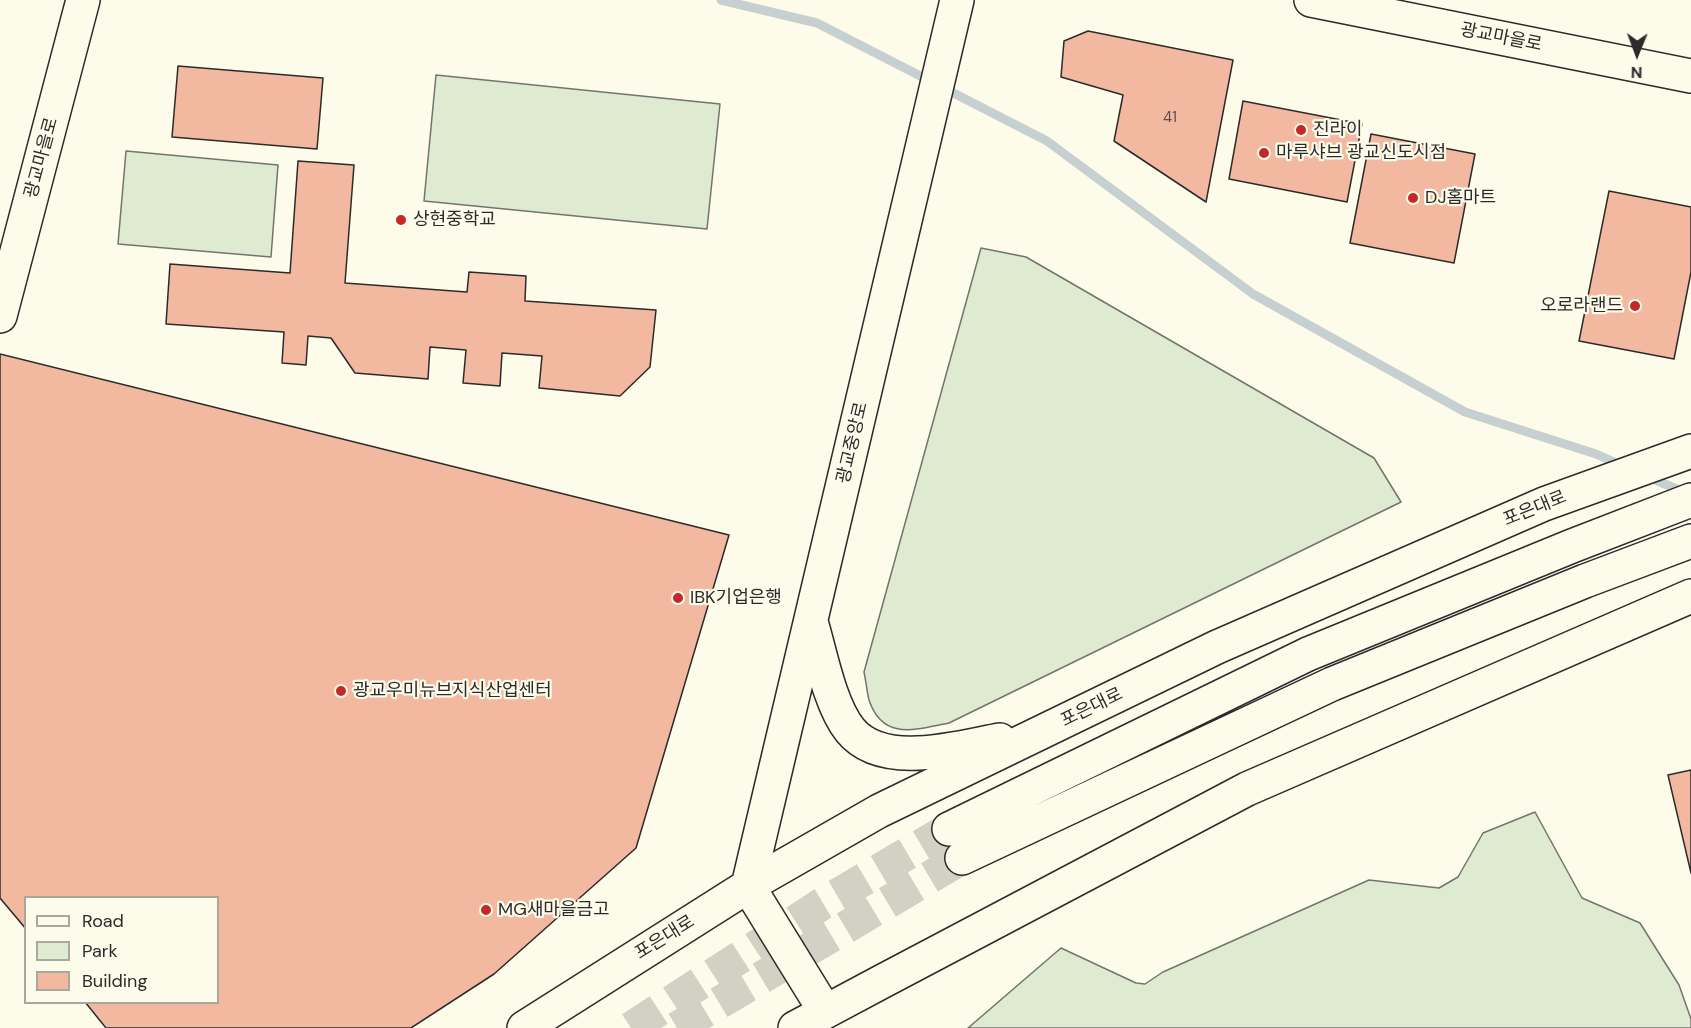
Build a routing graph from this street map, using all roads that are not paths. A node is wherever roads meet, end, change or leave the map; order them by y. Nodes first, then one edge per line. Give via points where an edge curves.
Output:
1 (83, 0) edge
2 (957, 0) edge
3 (1311, 0) edge
4 (1691, 76) edge
5 (0, 316) edge
6 (1691, 451) edge
7 (1691, 500) edge
8 (1691, 541) edge
9 (1691, 596) edge
10 (811, 622) junction
11 (1043, 732) junction
12 (748, 886) junction
13 (825, 1011) junction
14 (524, 1028) edge
15 (795, 1028) edge

1 - 5 main road, 광교마을로
2 - 10 main road, 광교중앙로
3 - 4 main road, 광교마을로
6 - 11 main road, 포은대로 via 1544,504 1217,646
7 - 8 main road via 1308,654 955,844 1332,684
9 - 13 main road via 1247,789
10 - 11 main road via 840,713 850,731 867,744 890,753 934,753
10 - 12 main road, 광교중앙로
11 - 12 main road, 포은대로 via 879,811
12 - 13 main road
12 - 14 main road, 포은대로
13 - 15 main road

